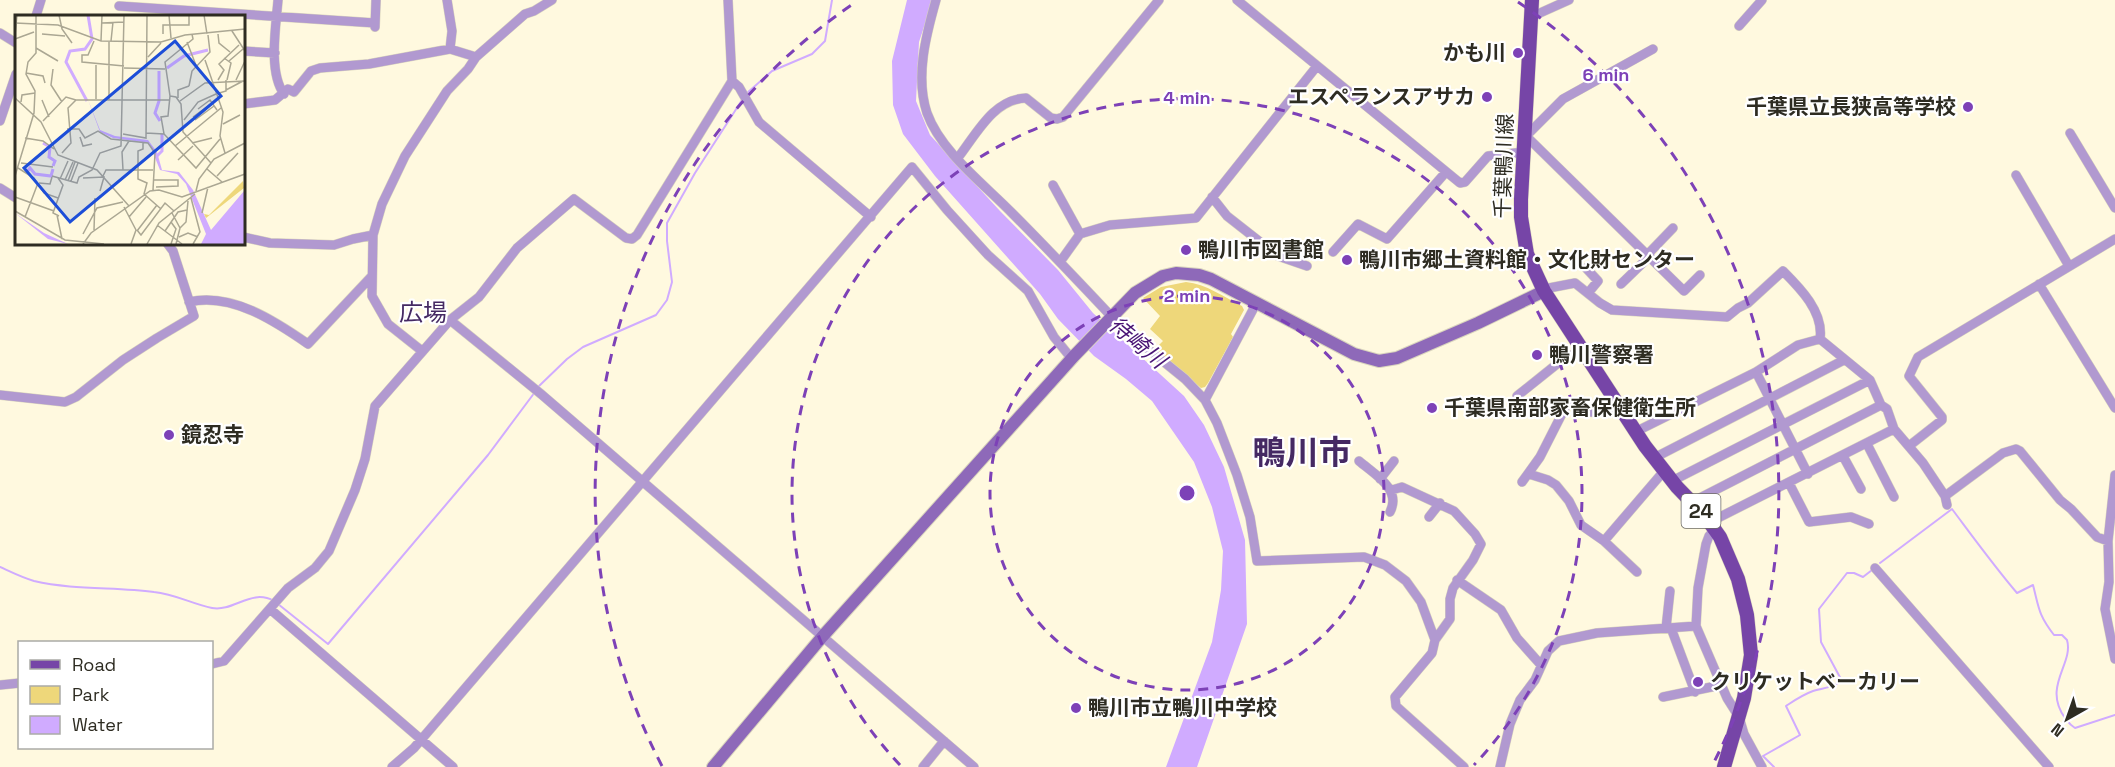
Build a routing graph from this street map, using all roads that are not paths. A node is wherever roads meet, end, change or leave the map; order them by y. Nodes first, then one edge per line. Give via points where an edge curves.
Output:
1 (41, 0) edge
2 (278, 0) edge
3 (376, 0) edge
4 (447, 0) edge
5 (552, 0) edge
6 (728, 0) edge
7 (936, 0) edge
8 (1159, 0) edge
9 (1237, 0) edge
10 (1532, 0) edge
11 (1569, 0) edge
12 (1762, 0) edge
13 (119, 8) edge
14 (36, 15) edge
15 (277, 15) junction
16 (1531, 17) junction
17 (1739, 26) dead end
18 (0, 33) edge
19 (15, 42) edge
20 (450, 49) junction
21 (1653, 49) dead end
22 (244, 51) edge
23 (274, 53) junction
24 (476, 57) junction
25 (1317, 66) junction
26 (15, 77) edge
27 (736, 84) junction
28 (284, 94) junction
29 (244, 104) edge
30 (0, 121) edge
31 (2070, 133) dead end
32 (1526, 136) junction
33 (1524, 152) junction
34 (957, 159) junction
35 (1446, 172) junction
36 (2016, 175) dead end
37 (1053, 185) dead end
38 (0, 188) edge
39 (15, 197) edge
40 (1212, 197) junction
41 (2115, 208) edge
42 (871, 217) junction
43 (1673, 228) dead end
44 (1080, 234) junction
45 (373, 235) junction
46 (244, 237) edge
47 (2115, 238) edge
48 (168, 244) edge
49 (1333, 252) dead end
50 (1649, 255) junction
51 (1060, 262) junction
52 (1307, 266) dead end
53 (2069, 266) junction
54 (1586, 268) dead end
55 (1700, 275) dead end
56 (371, 277) junction
57 (1621, 284) dead end
58 (2039, 284) junction
59 (1544, 291) junction
60 (1588, 293) junction
61 (189, 302) junction
62 (1257, 302) junction
63 (1111, 317) junction
64 (450, 320) junction
65 (1820, 339) junction
66 (1582, 349) junction
67 (422, 351) junction
68 (1073, 357) junction
69 (1844, 360) junction
70 (1755, 372) junction
71 (1870, 380) junction
72 (1, 397) edge
73 (1769, 399) junction
74 (1205, 400) junction
75 (1617, 404) junction
76 (1881, 405) junction
77 (2115, 408) edge
78 (1520, 414) dead end
79 (1783, 424) junction
80 (1894, 429) junction
81 (1635, 432) junction
82 (1867, 444) junction
83 (1909, 446) junction
84 (1795, 449) junction
85 (1843, 456) junction
86 (1654, 458) junction
87 (1359, 460) dead end
88 (1394, 461) dead end
89 (1529, 474) junction
90 (1808, 474) junction
91 (2115, 475) edge
92 (1668, 476) junction
93 (1380, 479) junction
94 (642, 480) junction
95 (1522, 482) dead end
96 (1789, 483) junction
97 (1861, 489) dead end
98 (1392, 490) junction
99 (1893, 497) dead end
100 (1692, 502) junction
101 (1440, 503) junction
102 (1390, 513) dead end
103 (1429, 517) dead end
104 (1869, 524) dead end
105 (1713, 526) junction
106 (1604, 541) junction
107 (2110, 542) edge
108 (1875, 568) dead end
109 (1636, 572) dead end
110 (1457, 580) junction
111 (1670, 591) dead end
112 (273, 605) junction
113 (1696, 626) junction
114 (1669, 628) junction
115 (822, 637) junction
116 (1435, 640) junction
117 (2115, 659) edge
118 (213, 664) edge
119 (1541, 665) junction
120 (18, 684) edge
121 (0, 685) edge
122 (1721, 685) junction
123 (1695, 692) junction
124 (1663, 696) dead end
125 (1739, 717) junction
126 (421, 739) junction
127 (944, 741) junction
128 (392, 767) edge
129 (453, 767) edge
130 (713, 767) edge
131 (923, 767) edge
132 (974, 767) edge
133 (1464, 767) edge
134 (1500, 767) edge
135 (1724, 767) edge
136 (1762, 767) edge
137 (2049, 767) edge

1 - 14 street
2 - 15 street
3 - 15 street via 375,25
4 - 20 street via 452,31
5 - 24 street via 525,14
6 - 27 street
7 - 34 street via 925,50 922,92 932,126
8 - 34 street via 1063,117 1052,117 1026,98 1006,102 995,110
9 - 25 street
10 - 16 main road, 千葉鴨川線 / 24
11 - 16 street
12 - 17 street
13 - 15 street
15 - 23 street
16 - 32 main road, 千葉鴨川線 / 24
18 - 19 street
20 - 24 street
20 - 28 street via 369,64 320,68 311,71 294,92 288,89
21 - 32 street via 1563,99
22 - 23 street
23 - 28 street via 279,87
24 - 45 street via 447,91 405,156 382,204
25 - 35 street
25 - 40 street
26 - 30 street
27 - 42 street via 759,122
27 - 64 street via 637,235 626,238 574,199 517,248 479,297
28 - 29 street via 275,100
31 - 41 street
32 - 33 main road, 千葉鴨川線 / 24
32 - 50 street
33 - 35 street via 1488,156 1465,182 1460,183
33 - 59 main road, 千葉鴨川線 / 24 via 1523,234 1527,254
34 - 51 street
35 - 49 street via 1387,239 1358,224
36 - 53 street
37 - 44 street
38 - 39 street
40 - 44 street via 1200,214 1191,219 1110,225
40 - 52 street via 1227,216 1278,256
42 - 68 street via 912,167 988,255 1028,291 1054,337
42 - 94 street
43 - 50 street
44 - 51 street
45 - 46 street via 334,245 270,243
45 - 56 street
47 - 53 street
48 - 61 street
50 - 55 street via 1684,291
50 - 57 street
51 - 63 street
53 - 58 street
54 - 60 street via 1598,281
56 - 61 street via 308,344 261,314 228,303 202,299
56 - 67 street via 372,296 388,324
58 - 77 street
58 - 83 street via 1918,357 1909,376 1942,420
59 - 60 street via 1575,283
59 - 62 street via 1386,361 1359,356
59 - 66 main road, 千葉鴨川線 / 24
60 - 65 street via 1612,310 1727,317 1783,271 1813,306
61 - 72 street via 194,316 123,360 76,397 65,402
62 - 63 street via 1211,279 1176,273 1148,284
62 - 74 street
63 - 68 street
63 - 74 street
64 - 67 street
64 - 94 street
65 - 69 street
65 - 70 street via 1798,345
66 - 75 main road, 千葉鴨川線 / 24
66 - 78 street via 1517,396
67 - 112 street via 375,406 356,490 329,551
68 - 115 street
69 - 71 street
69 - 73 street
70 - 73 street
70 - 81 street
71 - 76 street
71 - 79 street
73 - 79 street
73 - 86 street
74 - 116 street via 1237,475 1250,517 1257,561 1350,557 1375,560 1413,589
75 - 81 main road, 千葉鴨川線 / 24
75 - 89 street via 1594,414 1568,402
76 - 80 street via 1887,409
76 - 84 street
79 - 84 street
79 - 92 street
80 - 82 street
80 - 83 street
81 - 86 main road, 千葉鴨川線 / 24
82 - 85 street
82 - 99 street
83 - 107 street via 1946,500 2003,453 2016,449 2060,501 2097,537
84 - 90 street
84 - 100 street
85 - 90 street
85 - 97 street
86 - 92 main road, 千葉鴨川線 / 24
87 - 93 street
88 - 93 street
89 - 95 street
89 - 106 street via 1556,485 1581,525
90 - 96 street
91 - 107 street
92 - 100 main road, 千葉鴨川線 / 24
92 - 106 street
93 - 98 street
94 - 115 street
94 - 126 street
96 - 104 street via 1809,522 1851,517
96 - 105 street
98 - 101 street via 1402,487
98 - 102 street via 1394,505
100 - 105 main road, 千葉鴨川線 / 24
101 - 103 street
101 - 110 street via 1454,511 1481,544
105 - 113 street via 1698,588
105 - 125 main road, 千葉鴨川線 / 24 via 1731,560 1747,615 1750,655
106 - 109 street
107 - 117 street via 2105,609
108 - 137 street
110 - 116 street via 1451,592 1450,619
110 - 119 street via 1501,610 1517,638
111 - 114 street
112 - 118 street via 224,661
112 - 126 street
113 - 114 street
113 - 122 street
114 - 119 street via 1597,633 1559,641
114 - 123 street
115 - 127 street
115 - 130 street
116 - 133 street via 1432,653 1395,697 1396,706
119 - 134 street via 1510,724
120 - 121 street
122 - 123 street
122 - 125 street
123 - 124 street
125 - 135 main road, 千葉鴨川線 / 24
125 - 136 street
126 - 128 street
126 - 129 street
127 - 131 street
127 - 132 street

